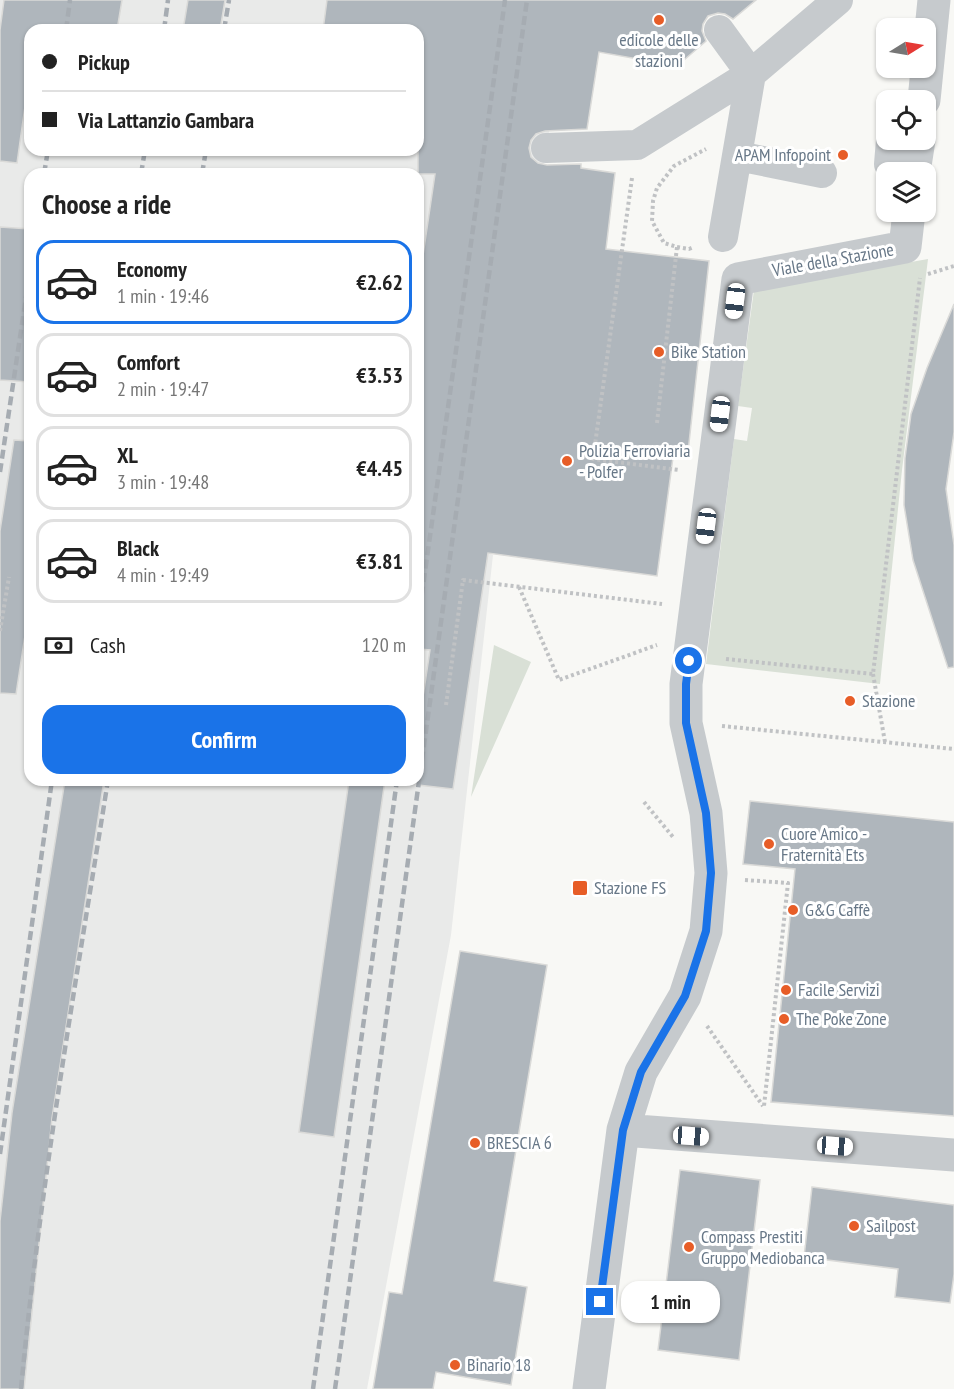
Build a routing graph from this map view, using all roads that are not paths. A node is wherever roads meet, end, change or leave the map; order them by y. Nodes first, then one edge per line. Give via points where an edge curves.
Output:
1 (838, 0) edge
2 (934, 0) edge
3 (719, 30) dead end
4 (751, 74) junction
5 (925, 90) edge
6 (546, 147) dead end
7 (724, 151) junction
8 (822, 173) dead end
9 (908, 222) edge
10 (723, 237) dead end
11 (623, 1130) junction
12 (954, 1155) edge
13 (589, 1389) edge

1 - 4 street
2 - 5 street
3 - 4 street
4 - 6 street via 637,145
4 - 7 street
7 - 8 street
7 - 10 street
9 - 11 street, Viale della Stazione via 905,247 738,279 686,684 686,723 706,813 711,873 706,931 685,996 641,1072
11 - 12 street
11 - 13 street

